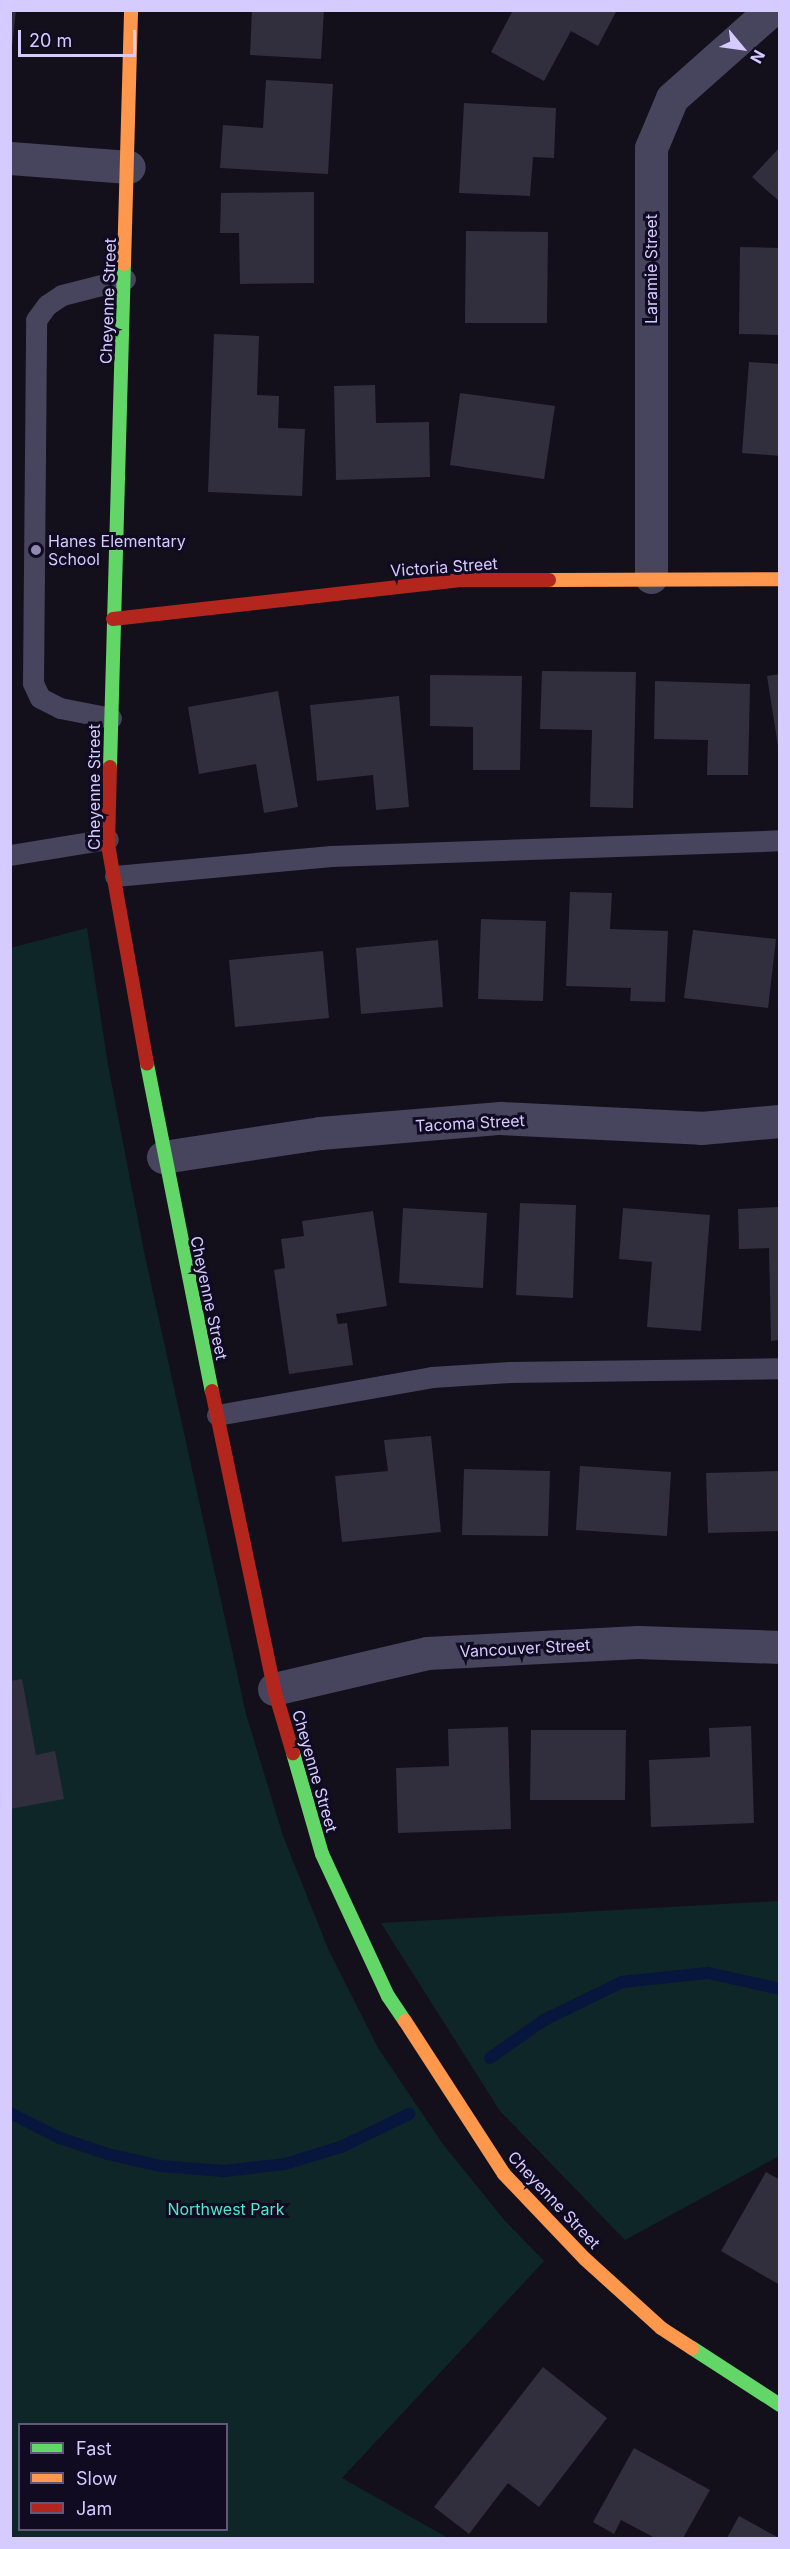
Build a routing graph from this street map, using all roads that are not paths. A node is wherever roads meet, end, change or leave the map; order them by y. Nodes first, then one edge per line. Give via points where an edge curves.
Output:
1 (131, 10) edge
2 (771, 10) edge
3 (10, 158) edge
4 (129, 167) junction
5 (125, 279) junction
6 (651, 577) junction
7 (780, 579) edge
8 (113, 619) junction
9 (111, 718) junction
10 (108, 839) junction
11 (780, 840) edge
12 (10, 855) edge
13 (115, 876) junction
14 (780, 1121) edge
15 (163, 1157) junction
16 (780, 1368) edge
17 (217, 1414) junction
18 (780, 1647) edge
19 (274, 1689) junction
20 (780, 2405) edge

1 - 4 street, Cheyenne Street
2 - 6 street, Laramie Street via 672,98 651,148
3 - 4 street
4 - 5 street, Cheyenne Street
5 - 8 street, Cheyenne Street
5 - 9 lane via 62,295 47,305 36,321 33,683 40,698 60,708
6 - 7 street, Victoria Street
6 - 8 street, Victoria Street via 461,580
8 - 9 street, Cheyenne Street
9 - 10 street, Cheyenne Street
10 - 12 lane
10 - 13 street, Cheyenne Street
11 - 13 lane via 332,856
13 - 15 street, Cheyenne Street
14 - 15 street, Tacoma Street via 700,1128 500,1118 320,1132
15 - 17 street, Cheyenne Street
16 - 17 lane via 432,1377
17 - 19 street, Cheyenne Street
18 - 19 street, Vancouver Street via 638,1642 427,1653
19 - 20 street, Cheyenne Street via 322,1854 383,1986 504,2174 585,2259 661,2328

